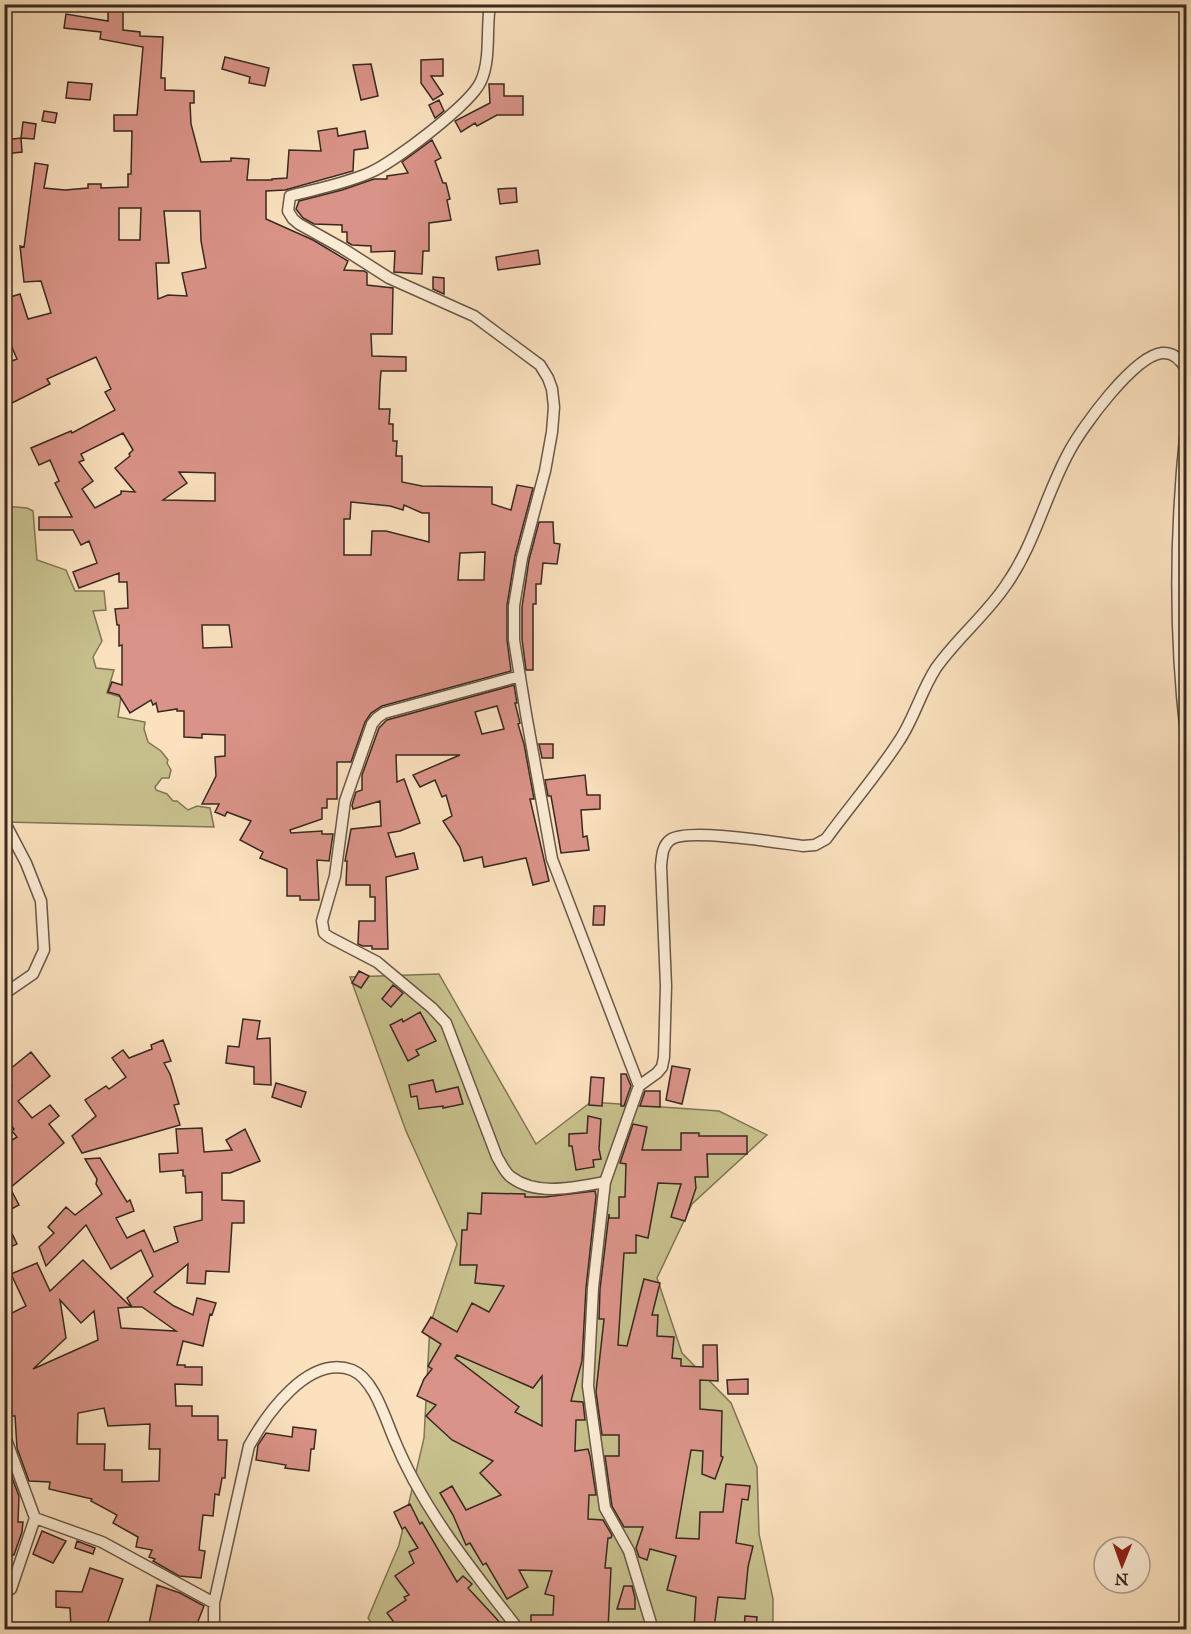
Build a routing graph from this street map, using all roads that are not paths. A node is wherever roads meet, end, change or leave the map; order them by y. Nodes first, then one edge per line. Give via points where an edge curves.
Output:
1 (490, 4) edge
2 (1186, 369) edge
3 (1186, 428) edge
4 (520, 676) junction
5 (1186, 735) edge
6 (4, 821) edge
7 (4, 994) edge
8 (639, 1086) junction
9 (605, 1182) junction
10 (4, 1434) edge
11 (35, 1518) junction
12 (4, 1592) edge
13 (214, 1603) junction
14 (214, 1629) edge
15 (519, 1629) edge
16 (654, 1629) edge

1 - 4 street via 486,68 475,92 464,104 372,172 290,196 288,212 299,224 389,279 474,316 540,365 549,378 554,407 552,432 514,606
2 - 8 street via 1171,354 1154,355 1137,366 1095,411 1070,450 1006,586 935,670 901,740 825,839 803,846 707,835 670,839 661,866 666,986 664,1057 657,1073
3 - 5 street via 1177,557 1179,674
4 - 8 street via 552,859
4 - 9 street via 384,713 374,720 345,801 335,876 322,928 329,937 377,962 446,1023 497,1157 510,1177 543,1189
6 - 7 street via 41,901 44,950 33,974
8 - 9 street
9 - 16 street via 592,1288 589,1393 605,1508 629,1551
10 - 11 street
11 - 12 street via 11,1589
11 - 13 street via 102,1542
13 - 14 street
13 - 15 street via 249,1446 261,1424 297,1383 334,1368 352,1371 368,1382 411,1479 469,1567

